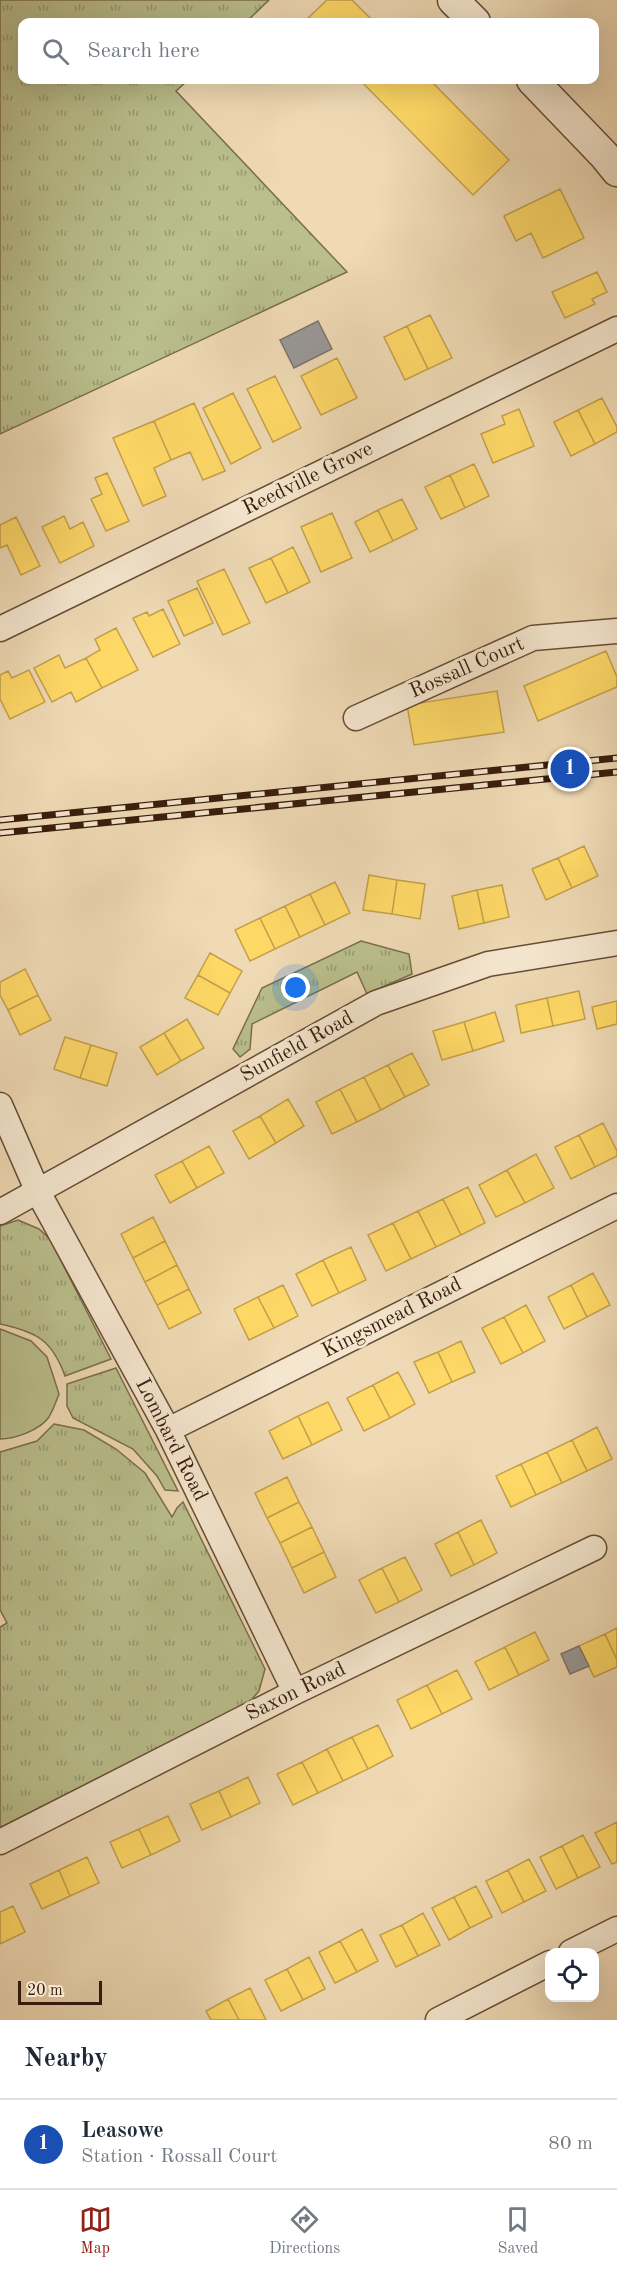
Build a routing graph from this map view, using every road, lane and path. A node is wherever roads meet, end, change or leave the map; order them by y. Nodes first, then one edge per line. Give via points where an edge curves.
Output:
1 (453, 0) edge
2 (471, 18) edge
3 (536, 84) edge
4 (617, 171) edge
5 (617, 329) edge
6 (0, 629) edge
7 (617, 631) edge
8 (356, 718) dead end
9 (617, 943) edge
10 (0, 1106) edge
11 (38, 1192) junction
12 (617, 1206) edge
13 (0, 1212) edge
14 (168, 1430) junction
15 (594, 1548) dead end
16 (295, 1692) junction
17 (0, 1842) edge
18 (617, 1929) edge
19 (581, 1948) edge
20 (545, 1965) edge
21 (438, 2020) edge

1 - 2 street
3 - 4 street
5 - 6 street, Reedville Grove
7 - 8 street, Rossall Court via 533,638
9 - 11 street, Sunfield Road via 488,964 376,1002
10 - 11 street, Lombard Road
11 - 13 street, Sunfield Road
11 - 14 street, Lombard Road
12 - 14 street, Kingsmead Road
14 - 16 street, Lombard Road
15 - 16 street, Saxon Road
16 - 17 street, Saxon Road
18 - 19 street
20 - 21 street

